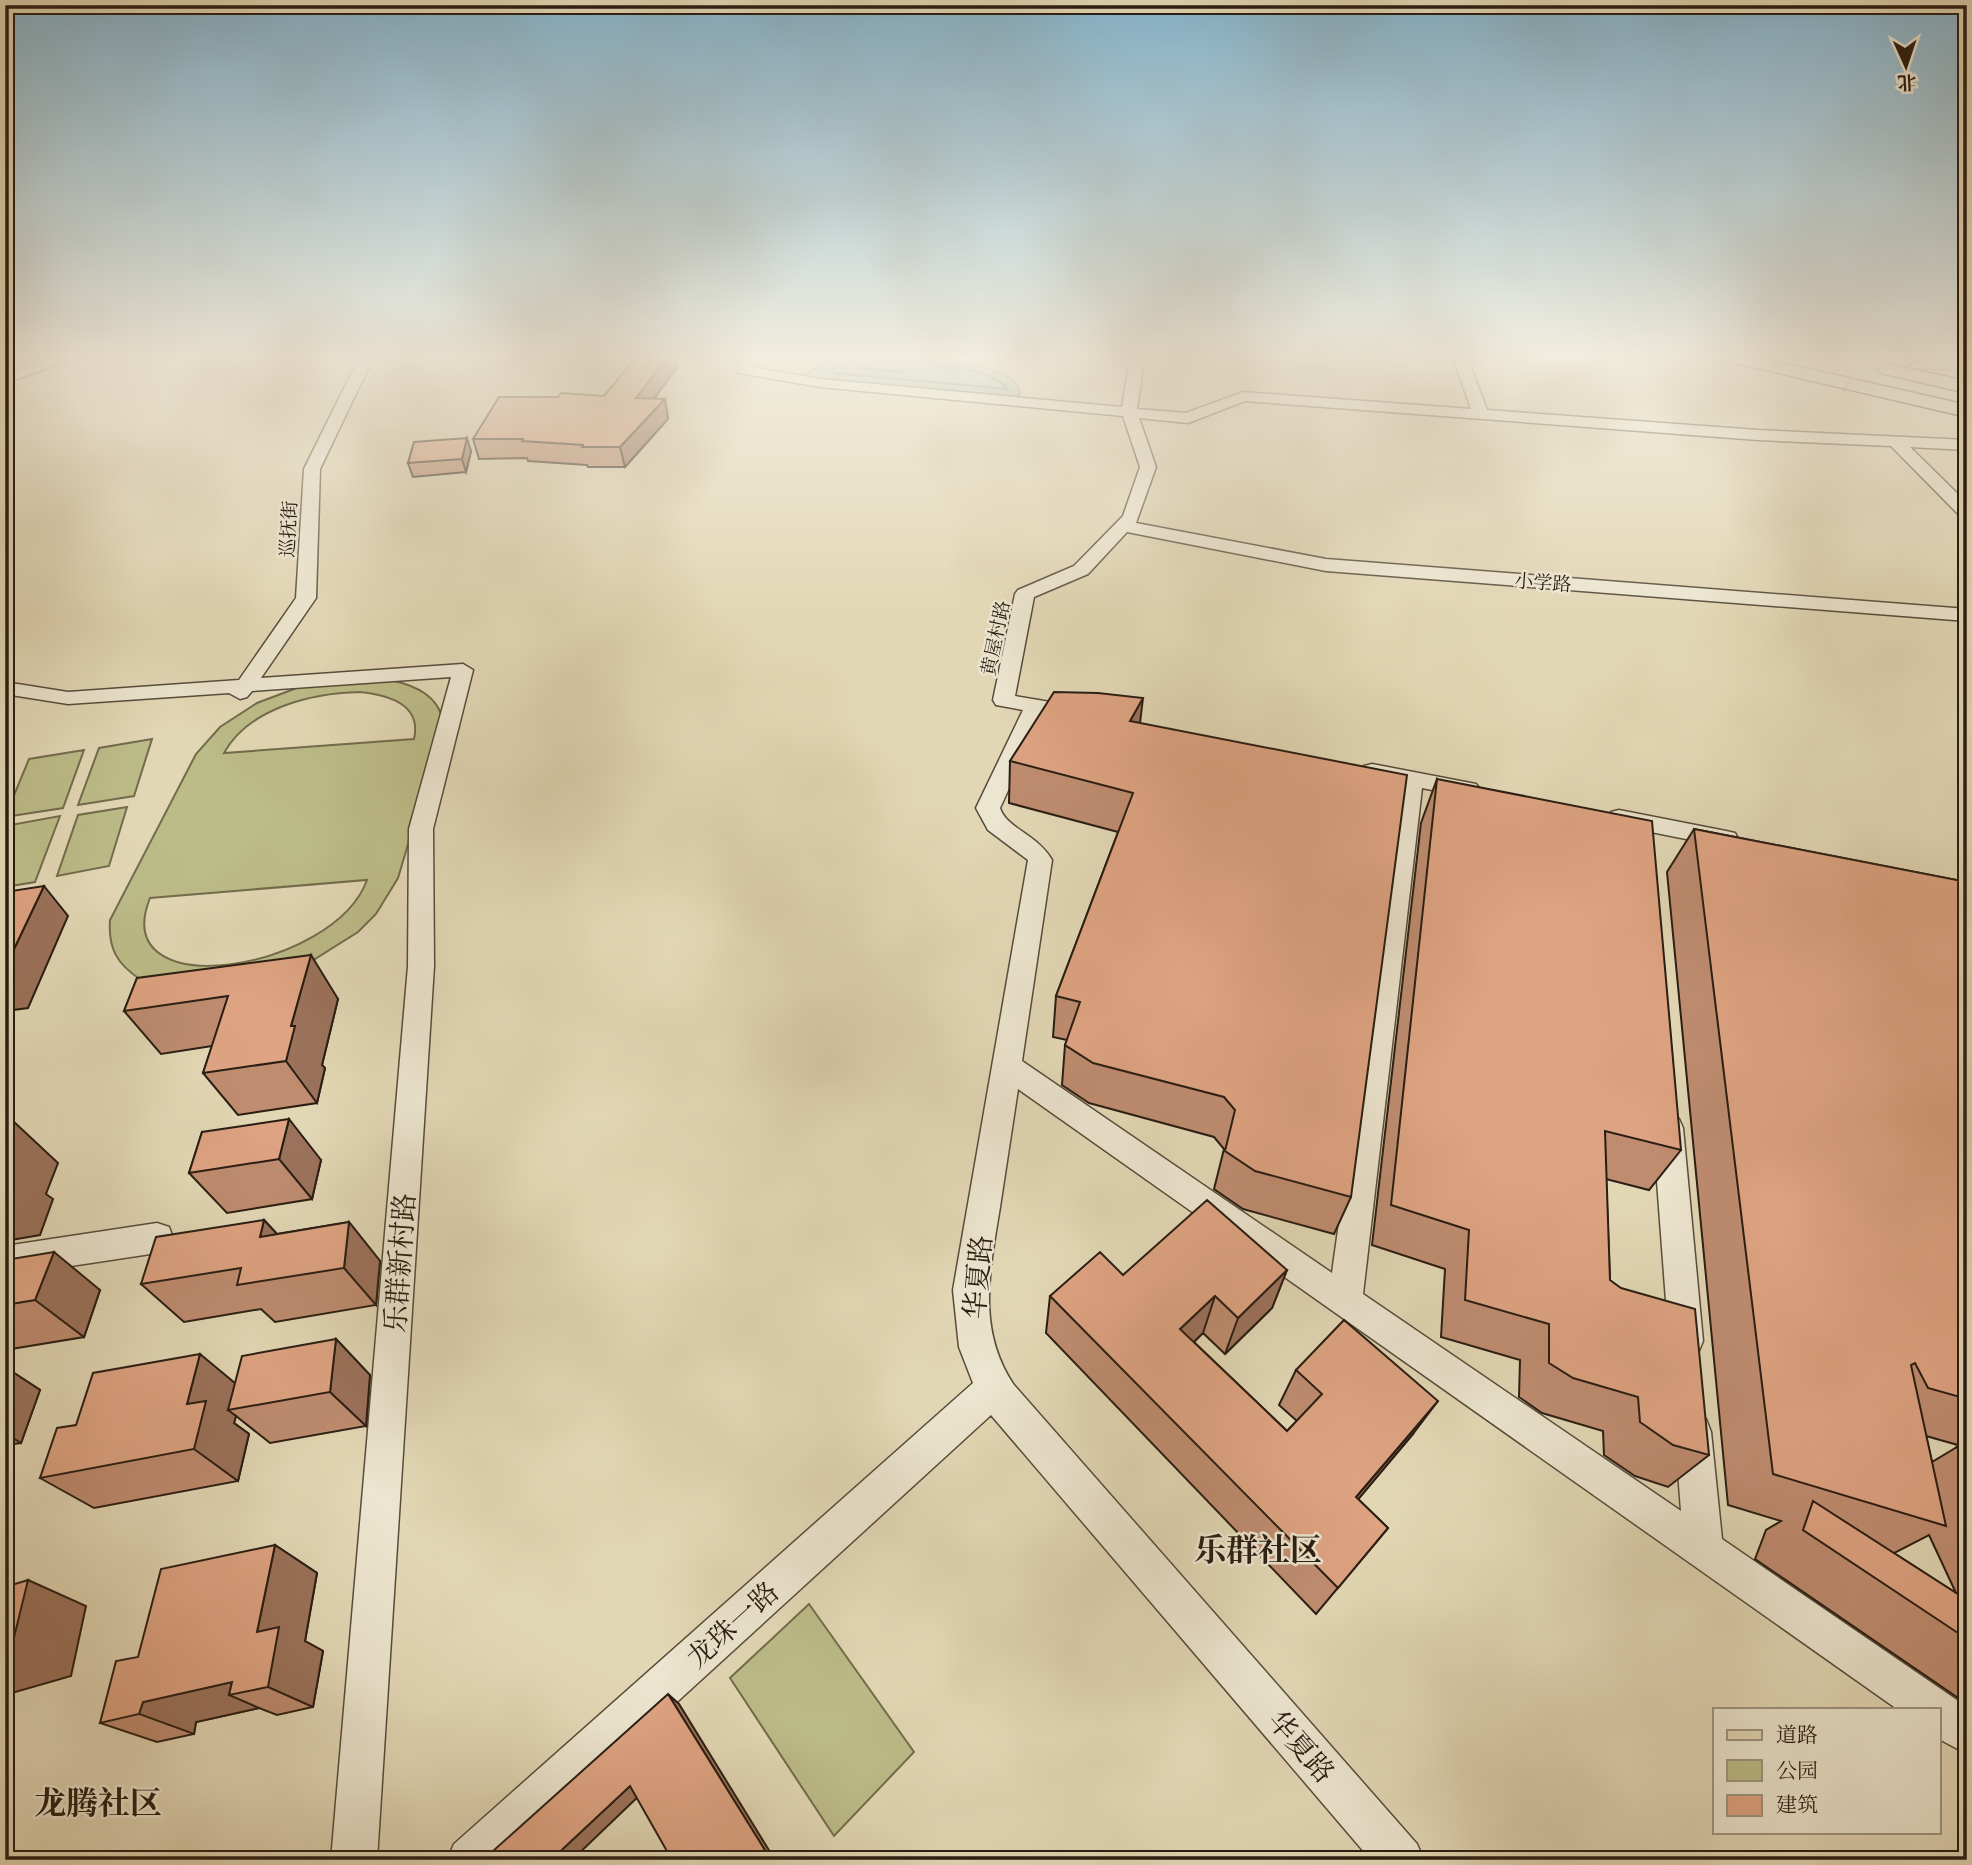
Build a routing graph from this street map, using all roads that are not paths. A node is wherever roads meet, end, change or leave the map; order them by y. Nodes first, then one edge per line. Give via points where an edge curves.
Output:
1 (326, 441) edge
2 (1139, 441) edge
3 (1882, 441) edge
4 (1896, 442) junction
5 (1967, 445) edge
6 (1967, 513) edge
7 (1123, 526) junction
8 (1967, 615) edge
9 (5, 688) edge
10 (242, 691) junction
11 (1020, 703) junction
12 (1103, 719) edge
13 (1345, 765) edge
14 (1412, 778) junction
15 (1494, 794) edge
16 (1603, 815) edge
17 (1751, 844) edge
18 (1007, 1066) junction
19 (1666, 1097) edge
20 (158, 1238) edge
21 (5, 1261) edge
22 (1345, 1300) junction
23 (994, 1388) junction
24 (1703, 1549) junction
25 (1932, 1708) edge
26 (1940, 1714) edge
27 (1967, 1733) edge
28 (354, 1860) edge
29 (470, 1860) edge
30 (1401, 1860) edge

1 - 10 street, 巡抚街 via 312,469 306,598
2 - 7 street, 黄屋村路 via 1148,467 1131,517
3 - 4 street
4 - 5 street
4 - 6 street
7 - 8 street, 小学路 via 1326,565
7 - 11 street, 黄屋村路 via 1081,570 1025,594
9 - 10 street via 68,698
10 - 28 street, 乐群新村路 via 463,670 421,829 421,966
11 - 12 street
11 - 18 street, 华夏路 via 988,808 996,825 1037,852 1040,860
13 - 14 street
14 - 15 street
14 - 22 lane
16 - 17 street via 1645,837
18 - 22 street
18 - 23 street, 华夏路 via 970,1290 971,1328
19 - 24 street
20 - 21 street
22 - 24 street
23 - 29 street, 龙珠一路
23 - 30 street, 华夏路
24 - 25 street
26 - 27 street

